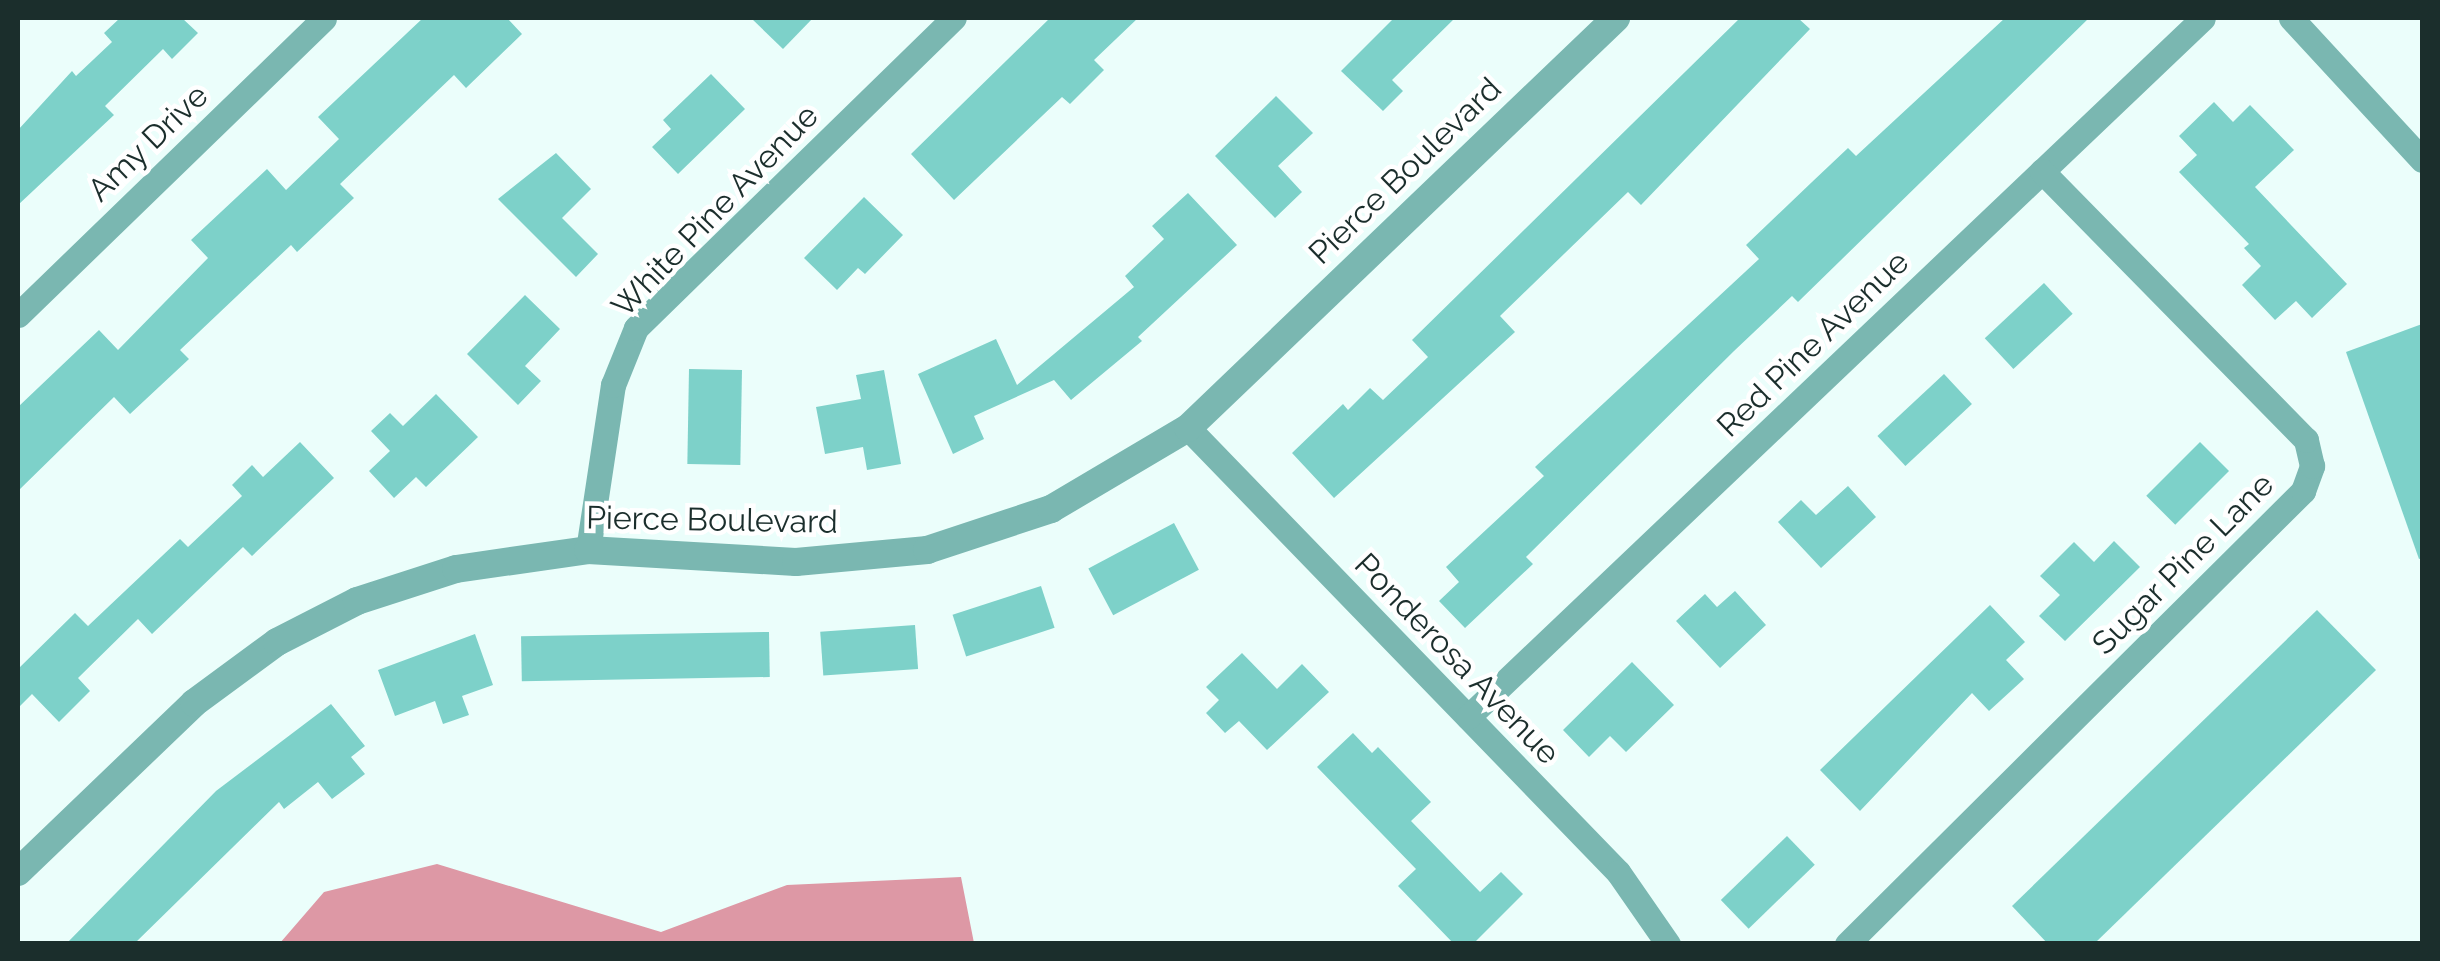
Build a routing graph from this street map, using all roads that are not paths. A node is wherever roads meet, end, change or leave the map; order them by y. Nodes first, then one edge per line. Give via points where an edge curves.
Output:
1 (324, 18) edge
2 (954, 18) edge
3 (1616, 18) edge
4 (2204, 18) edge
5 (2291, 18) edge
6 (2422, 160) edge
7 (2042, 171) junction
8 (18, 315) edge
9 (1188, 428) junction
10 (588, 550) junction
11 (1468, 717) junction
12 (18, 872) edge
13 (1668, 944) edge
14 (1847, 944) edge

1 - 8 street, Amy Drive
2 - 10 street, White Pine Avenue via 636,328 613,385
3 - 9 street, Pierce Boulevard
4 - 7 street, Red Pine Avenue
5 - 6 street
7 - 11 street, Red Pine Avenue
7 - 14 street, Sugar Pine Lane via 2306,440 2312,466 2303,490
9 - 10 street, Pierce Boulevard via 1052,510 927,550 796,562
9 - 11 street, Ponderosa Avenue
10 - 12 street, Pierce Boulevard via 456,569 357,601 277,642 194,702
11 - 13 street, Ponderosa Avenue via 1618,872

